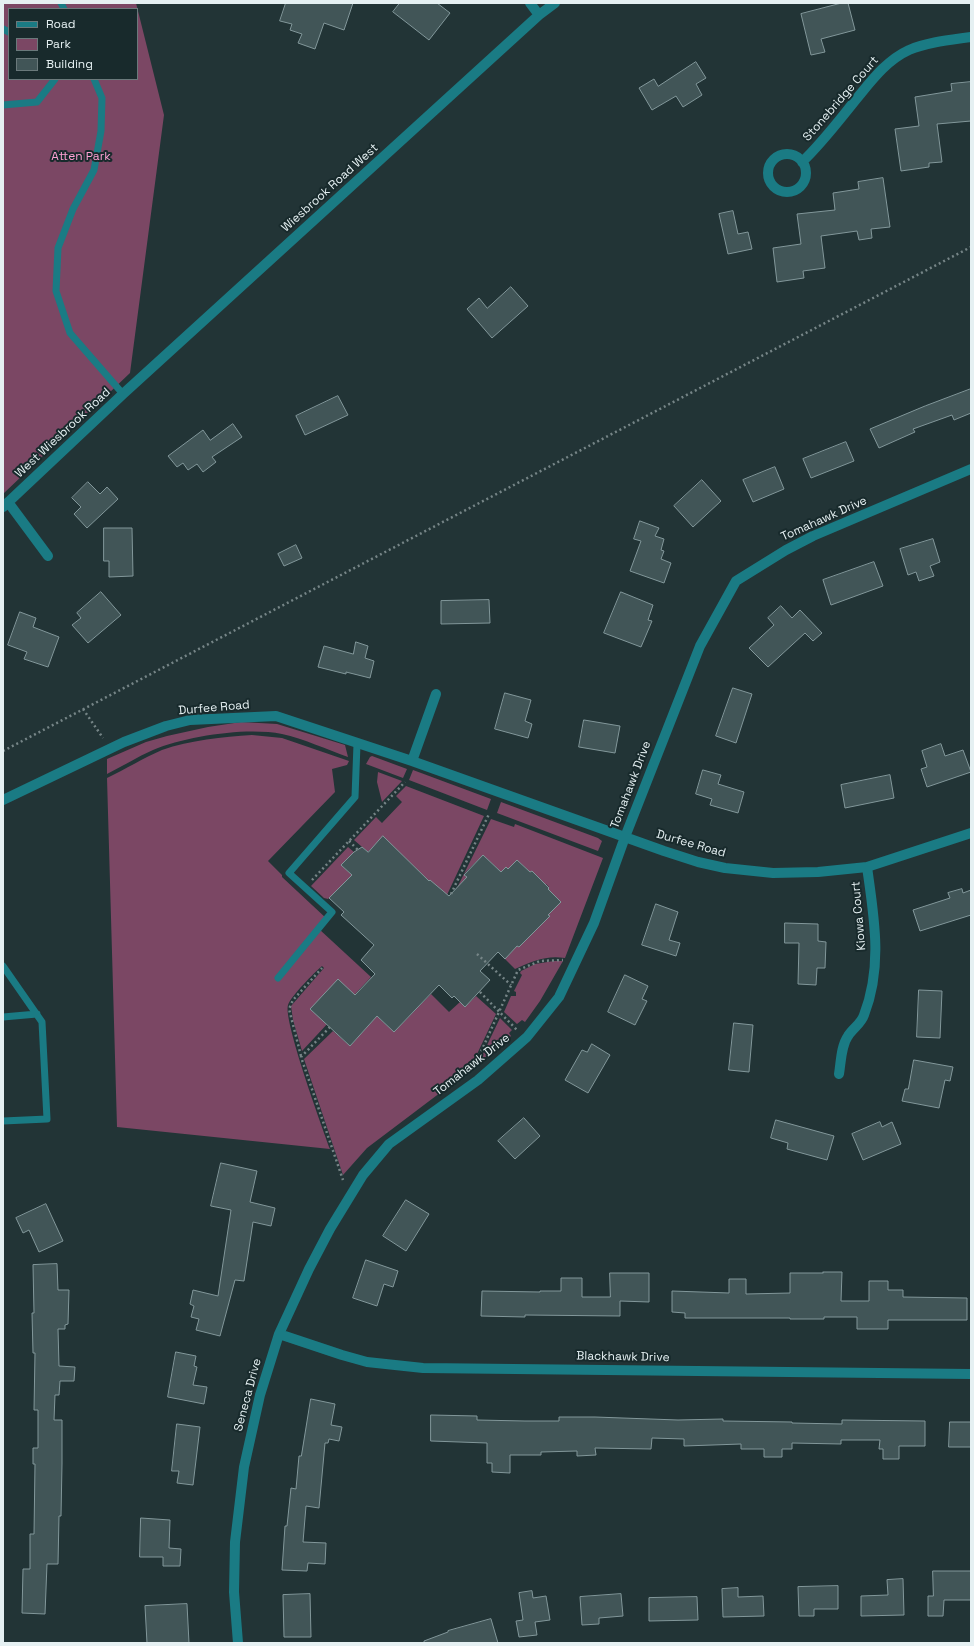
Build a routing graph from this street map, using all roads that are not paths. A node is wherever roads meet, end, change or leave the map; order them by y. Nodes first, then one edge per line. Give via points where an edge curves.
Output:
1 (530, 3) edge
2 (555, 3) edge
3 (539, 15) junction
4 (971, 37) edge
5 (54, 80) edge
6 (94, 80) edge
7 (3, 105) edge
8 (802, 162) dead end
9 (123, 394) junction
10 (971, 469) edge
11 (5, 504) edge
12 (48, 556) dead end
13 (436, 694) dead end
14 (357, 744) junction
15 (412, 761) junction
16 (3, 800) edge
17 (971, 833) edge
18 (625, 837) junction
19 (867, 867) junction
20 (3, 966) edge
21 (278, 978) dead end
22 (37, 1014) junction
23 (3, 1017) edge
24 (839, 1074) dead end
25 (3, 1121) edge
26 (363, 1175) joint
27 (279, 1334) junction
28 (971, 1374) edge
29 (238, 1643) edge

1 - 3 street
2 - 3 street, Wiesbrook Road West
3 - 9 street, Wiesbrook Road West
4 - 8 street, Stonebridge Court via 921,46 893,60 873,79
5 - 7 lane via 37,102
6 - 9 lane via 102,98 101,131 94,170 73,209 58,248 56,291 70,333
9 - 11 street, West Wiesbrook Road
10 - 18 street, Tomahawk Drive via 813,536 736,581 700,646
11 - 12 street
13 - 15 street
14 - 15 street, Durfee Road
14 - 16 street, Durfee Road via 276,716 190,720 149,732
14 - 21 lane via 355,797 289,873 332,912
15 - 18 street, Durfee Road
17 - 19 street, Durfee Road
18 - 19 street, Durfee Road via 698,862 725,868 794,873
18 - 26 street, Tomahawk Drive via 594,923 559,997 528,1037 478,1080 389,1144
19 - 24 street, Kiowa Court via 876,929 874,976 861,1023 844,1042
20 - 22 lane
22 - 23 lane
22 - 25 lane via 42,1022 47,1119
26 - 27 street, Seneca Drive via 330,1229
27 - 28 street, Blackhawk Drive via 367,1362 423,1368
27 - 29 street, Seneca Drive via 251,1432 239,1502 234,1592

